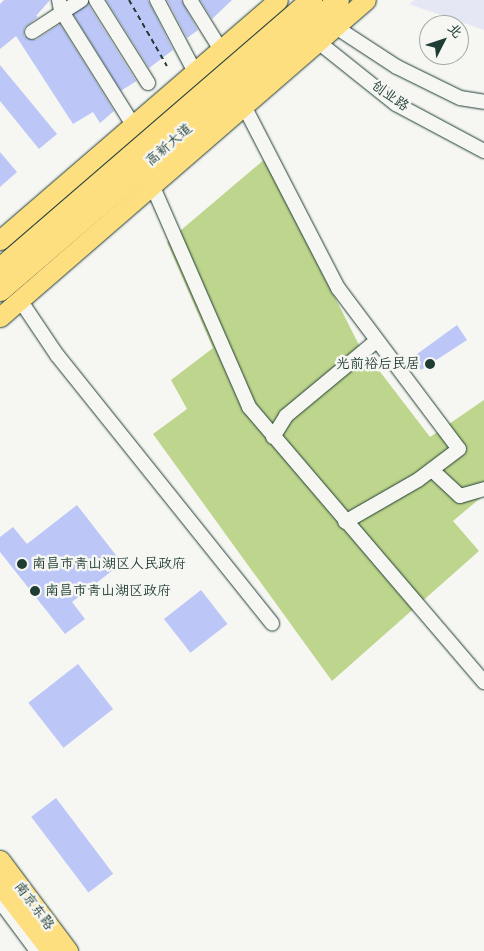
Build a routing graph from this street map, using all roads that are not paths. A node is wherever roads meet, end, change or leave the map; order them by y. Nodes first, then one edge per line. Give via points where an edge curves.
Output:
1 (81, 0) edge
2 (96, 0) edge
3 (157, 0) edge
4 (190, 0) edge
5 (278, 0) edge
6 (338, 0) edge
7 (366, 0) edge
8 (60, 5) edge
9 (312, 17) edge
10 (32, 32) dead end
11 (221, 50) junction
12 (195, 72) junction
13 (148, 83) dead end
14 (484, 102) edge
15 (244, 106) junction
16 (133, 125) junction
17 (484, 151) edge
18 (153, 187) junction
19 (0, 240) edge
20 (0, 268) edge
21 (0, 290) edge
22 (20, 300) junction
23 (0, 317) edge
24 (375, 342) junction
25 (273, 437) junction
26 (432, 470) junction
27 (484, 489) edge
28 (345, 522) junction
29 (272, 624) dead end
30 (484, 682) edge
31 (0, 849) edge
32 (0, 860) edge
33 (0, 885) edge
34 (0, 901) edge
35 (40, 944) edge
36 (68, 951) edge
37 (78, 951) edge

1 - 8 street
2 - 13 street
3 - 12 street
4 - 11 street
5 - 11 main road
6 - 9 highway, 高新大道
7 - 9 main road
8 - 10 street
8 - 16 street
9 - 14 street, 创业路 via 397,67 460,98
9 - 15 main road
9 - 17 street, 创业路 via 396,104
9 - 20 highway, 高新大道
9 - 21 highway, 高新大道
11 - 12 main road
12 - 16 main road
15 - 18 main road
15 - 24 street via 338,288
16 - 19 main road
18 - 22 main road
18 - 25 street via 248,408
22 - 23 main road
22 - 29 street via 58,355
24 - 25 street via 286,416
24 - 26 street via 459,449
25 - 28 street
26 - 27 street via 460,496
26 - 28 street
28 - 30 street
31 - 37 street
32 - 35 main road, 南京东路
33 - 35 main road, 南京东路
34 - 35 street
35 - 36 main road, 南京东路

